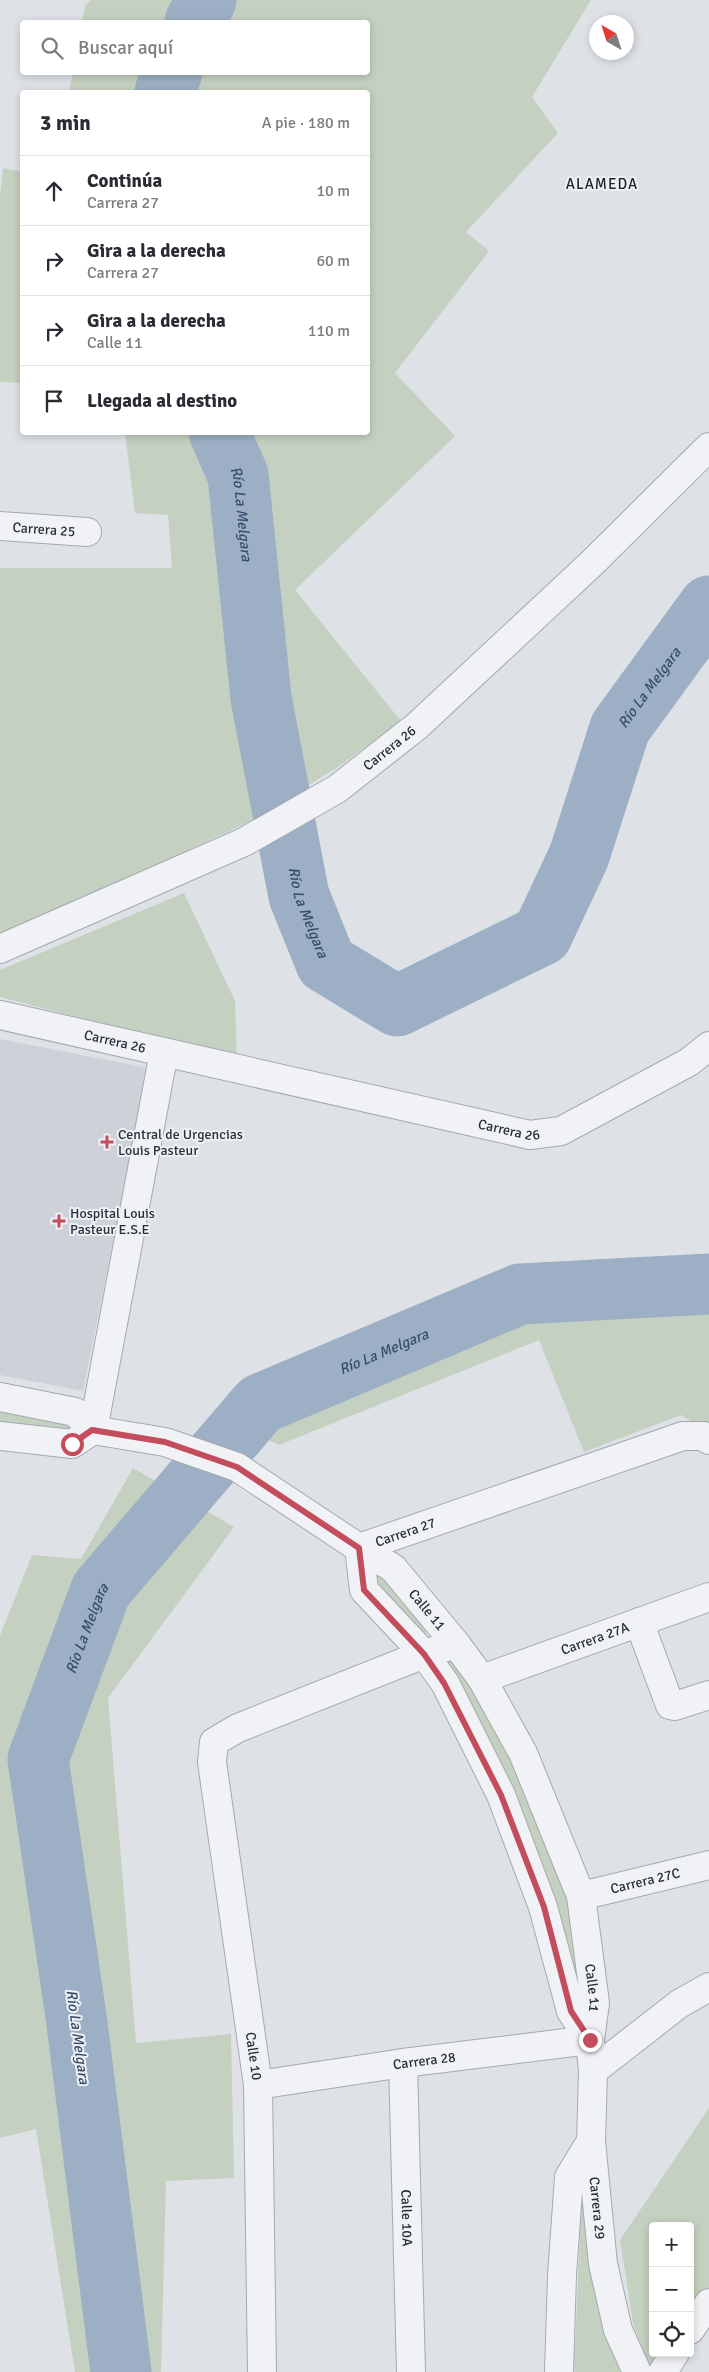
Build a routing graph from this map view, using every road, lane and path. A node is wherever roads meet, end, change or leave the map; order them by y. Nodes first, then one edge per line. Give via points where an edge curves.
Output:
1 (709, 447) edge
2 (0, 526) edge
3 (87, 532) dead end
4 (0, 949) edge
5 (0, 1015) edge
6 (709, 1046) edge
7 (164, 1052) junction
8 (0, 1397) edge
9 (92, 1430) junction
10 (0, 1436) edge
11 (706, 1438) edge
12 (359, 1548) junction
13 (709, 1597) edge
14 (639, 1622) junction
15 (456, 1644) junction
16 (424, 1654) junction
17 (482, 1679) junction
18 (709, 1695) edge
19 (709, 1865) edge
20 (581, 1896) junction
21 (709, 1987) edge
22 (590, 2040) junction
23 (403, 2063) junction
24 (593, 2071) junction
25 (258, 2084) junction
26 (591, 2141) junction
27 (709, 2303) edge
28 (694, 2324) edge
29 (672, 2357) edge
30 (262, 2372) edge
31 (411, 2372) edge
32 (559, 2372) edge
33 (637, 2372) edge
34 (663, 2372) edge

1 - 4 street, Carrera 26 via 591,564 417,726 337,789 244,842
2 - 3 street, Carrera 25
5 - 7 street, Carrera 26
6 - 7 street, Carrera 26 via 689,1062 561,1131 530,1134
7 - 9 street
8 - 9 street via 75,1412
9 - 10 street via 72,1444
9 - 12 street, Carrera 27 via 165,1442 237,1467
11 - 12 street, Carrera 27 via 683,1436
12 - 15 street, Calle 11 via 394,1568
12 - 16 street, Calle 11 via 364,1590
13 - 14 street, Carrera 27A
14 - 17 street, Carrera 27A
14 - 18 street via 670,1705
15 - 16 street
15 - 17 street, Calle 11
16 - 22 street, Calle 11 via 444,1683 501,1795 544,1907 571,2011
16 - 25 street, Calle 10 via 238,1728 214,1742 212,1762
17 - 20 street, Calle 11 via 523,1753
19 - 20 street, Carrera 27C
20 - 22 street, Calle 11 via 595,2003
21 - 24 street via 679,2004
22 - 23 street, Carrera 28
22 - 24 street, Carrera 29
23 - 25 street, Carrera 28
23 - 31 street, Calle 10A
24 - 26 street, Carrera 29
25 - 30 street, Calle 10
26 - 32 street via 569,2177
26 - 33 street, Carrera 29 via 603,2264 618,2330
27 - 28 street
29 - 34 street

